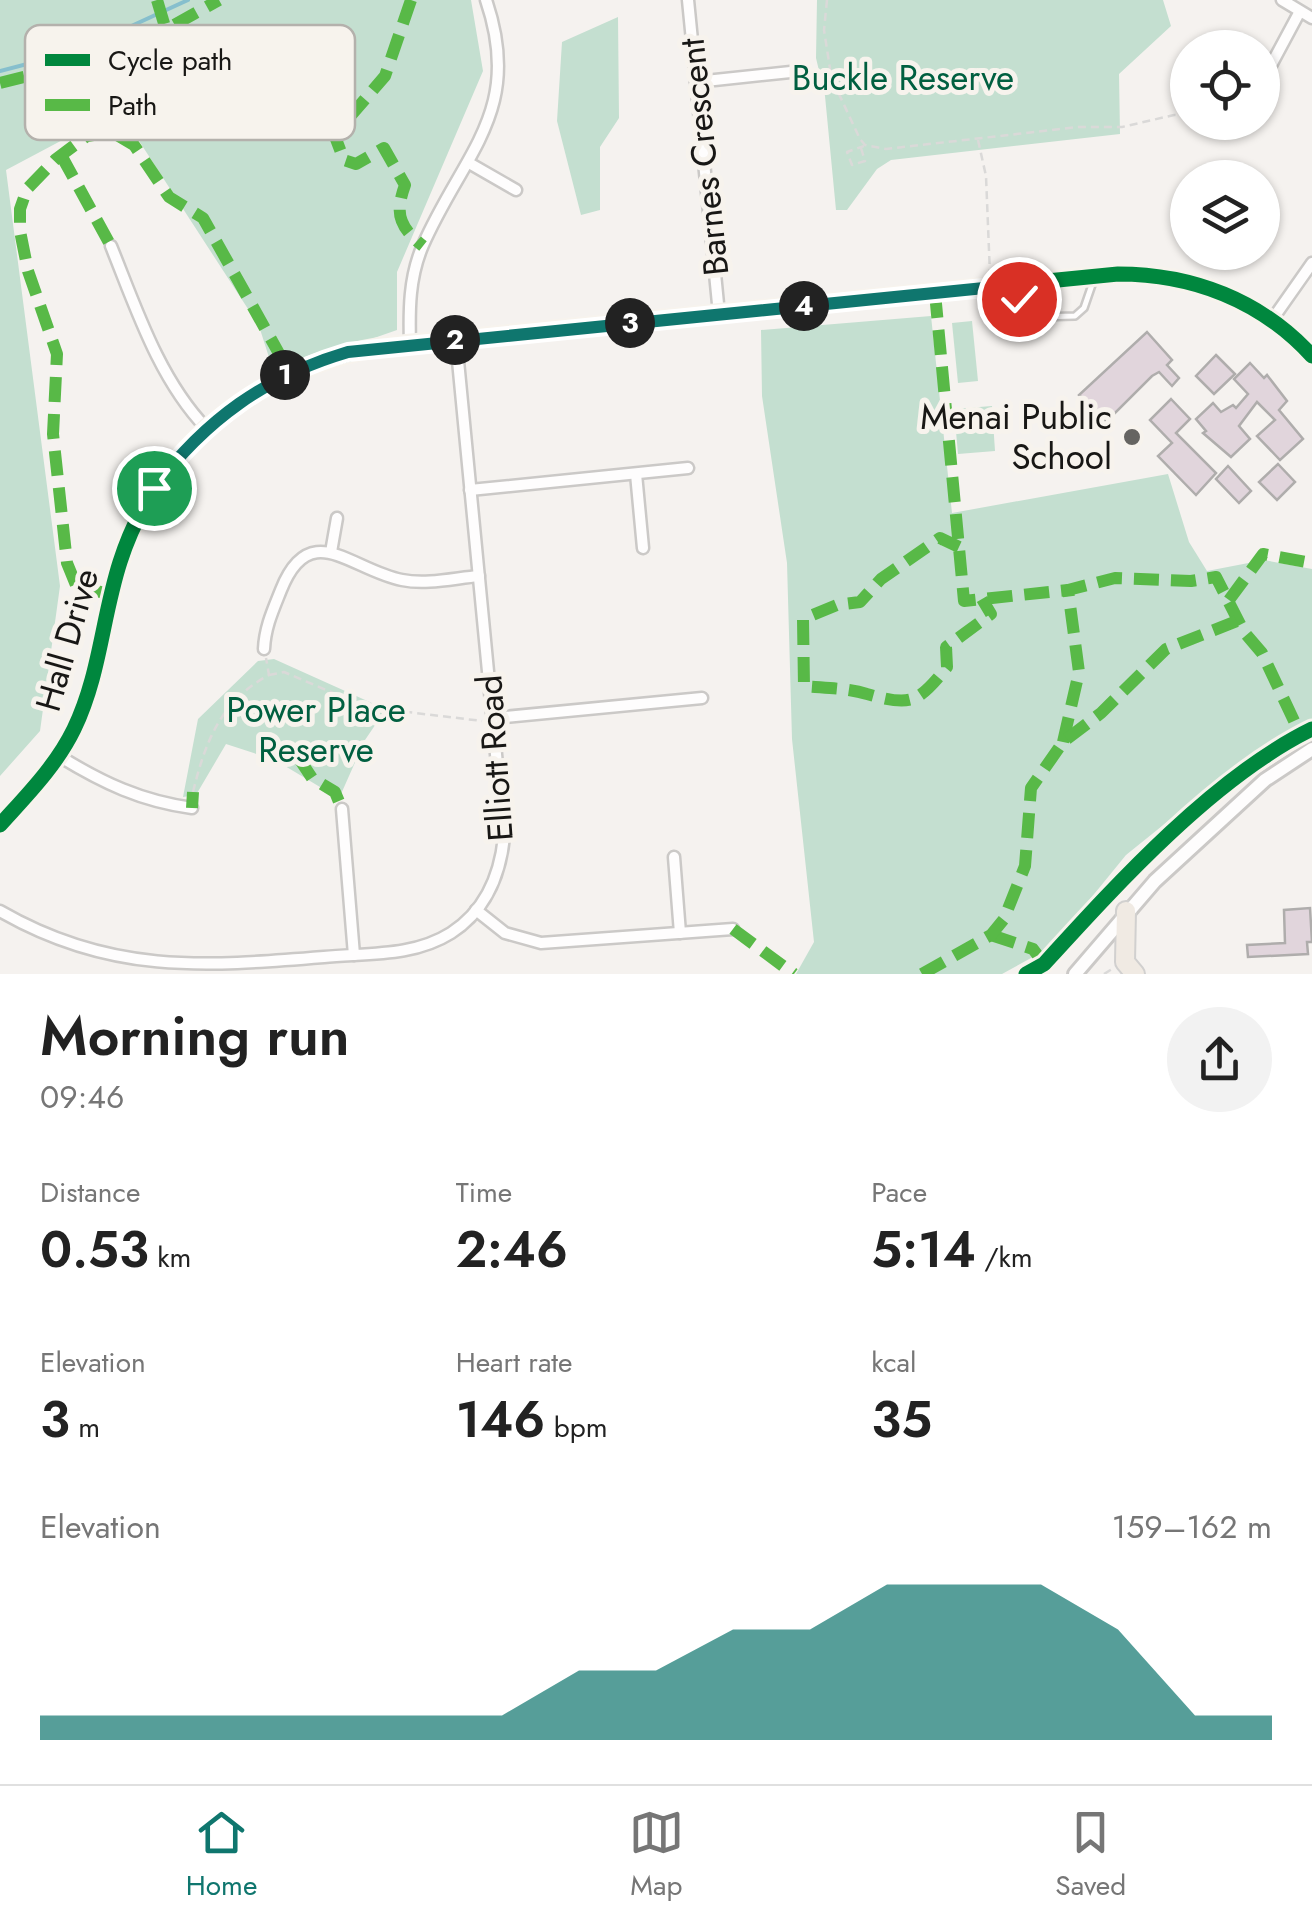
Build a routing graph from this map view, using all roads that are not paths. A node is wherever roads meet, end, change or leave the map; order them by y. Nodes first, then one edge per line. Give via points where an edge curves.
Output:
1 (486, 0) edge
2 (688, 0) edge
3 (1282, 0) edge
4 (1299, 13) junction
5 (1312, 18) edge
6 (1280, 48) edge
7 (800, 72) road end
8 (696, 82) junction
9 (468, 163) junction
10 (516, 190) dead end
11 (111, 246) dead end
12 (1312, 263) edge
13 (1095, 276) junction
14 (1014, 285) junction
15 (719, 314) junction
16 (1272, 320) junction
17 (456, 340) junction
18 (410, 344) junction
19 (1312, 356) edge
20 (206, 428) junction
21 (688, 468) dead end
22 (636, 474) junction
23 (470, 490) junction
24 (337, 518) dead end
25 (643, 548) dead end
26 (330, 552) junction
27 (480, 576) junction
28 (264, 649) road end
29 (702, 698) dead end
30 (494, 720) junction
31 (1312, 749) edge
32 (59, 756) junction
33 (192, 808) dead end
34 (342, 809) dead end
35 (0, 825) edge
36 (674, 857) dead end
37 (476, 910) junction
38 (1126, 911) junction
39 (0, 912) edge
40 (733, 929) dead end
41 (680, 933) junction
42 (354, 954) junction
43 (1074, 974) edge
44 (1135, 974) edge

1 - 9 street via 500,72 492,113
2 - 8 street, Barnes Crescent
3 - 4 street
4 - 5 street
4 - 6 street
7 - 8 street
8 - 15 street, Barnes Crescent
9 - 10 street
9 - 18 street via 413,275
11 - 20 street via 150,343
12 - 16 street
13 - 14 street, Hall Drive
13 - 14 lane via 1075,316 1037,317
13 - 16 street, Hall Drive via 1184,280
14 - 15 street, Hall Drive
15 - 17 street, Hall Drive
16 - 19 street, Hall Drive
17 - 18 street, Hall Drive
17 - 23 street, Elliott Road
18 - 20 street, Hall Drive via 348,352 290,372
20 - 32 street, Hall Drive via 178,457 134,526 112,588 96,672
21 - 22 street
22 - 23 street
22 - 25 street
23 - 27 street, Elliott Road
24 - 26 street
26 - 27 street via 408,581
26 - 28 street via 310,552 290,568
27 - 30 street, Elliott Road
29 - 30 street
30 - 37 street, Elliott Road via 504,836 498,872
31 - 38 street via 1260,785
32 - 33 street via 138,798
32 - 35 street, Hall Drive
34 - 42 street
36 - 41 street
37 - 41 street via 528,942
37 - 42 street, Elliott Road via 433,942 402,952
38 - 43 street
38 - 44 highway via 1125,962
39 - 42 street, Elliott Road via 60,943 155,969
40 - 41 street

